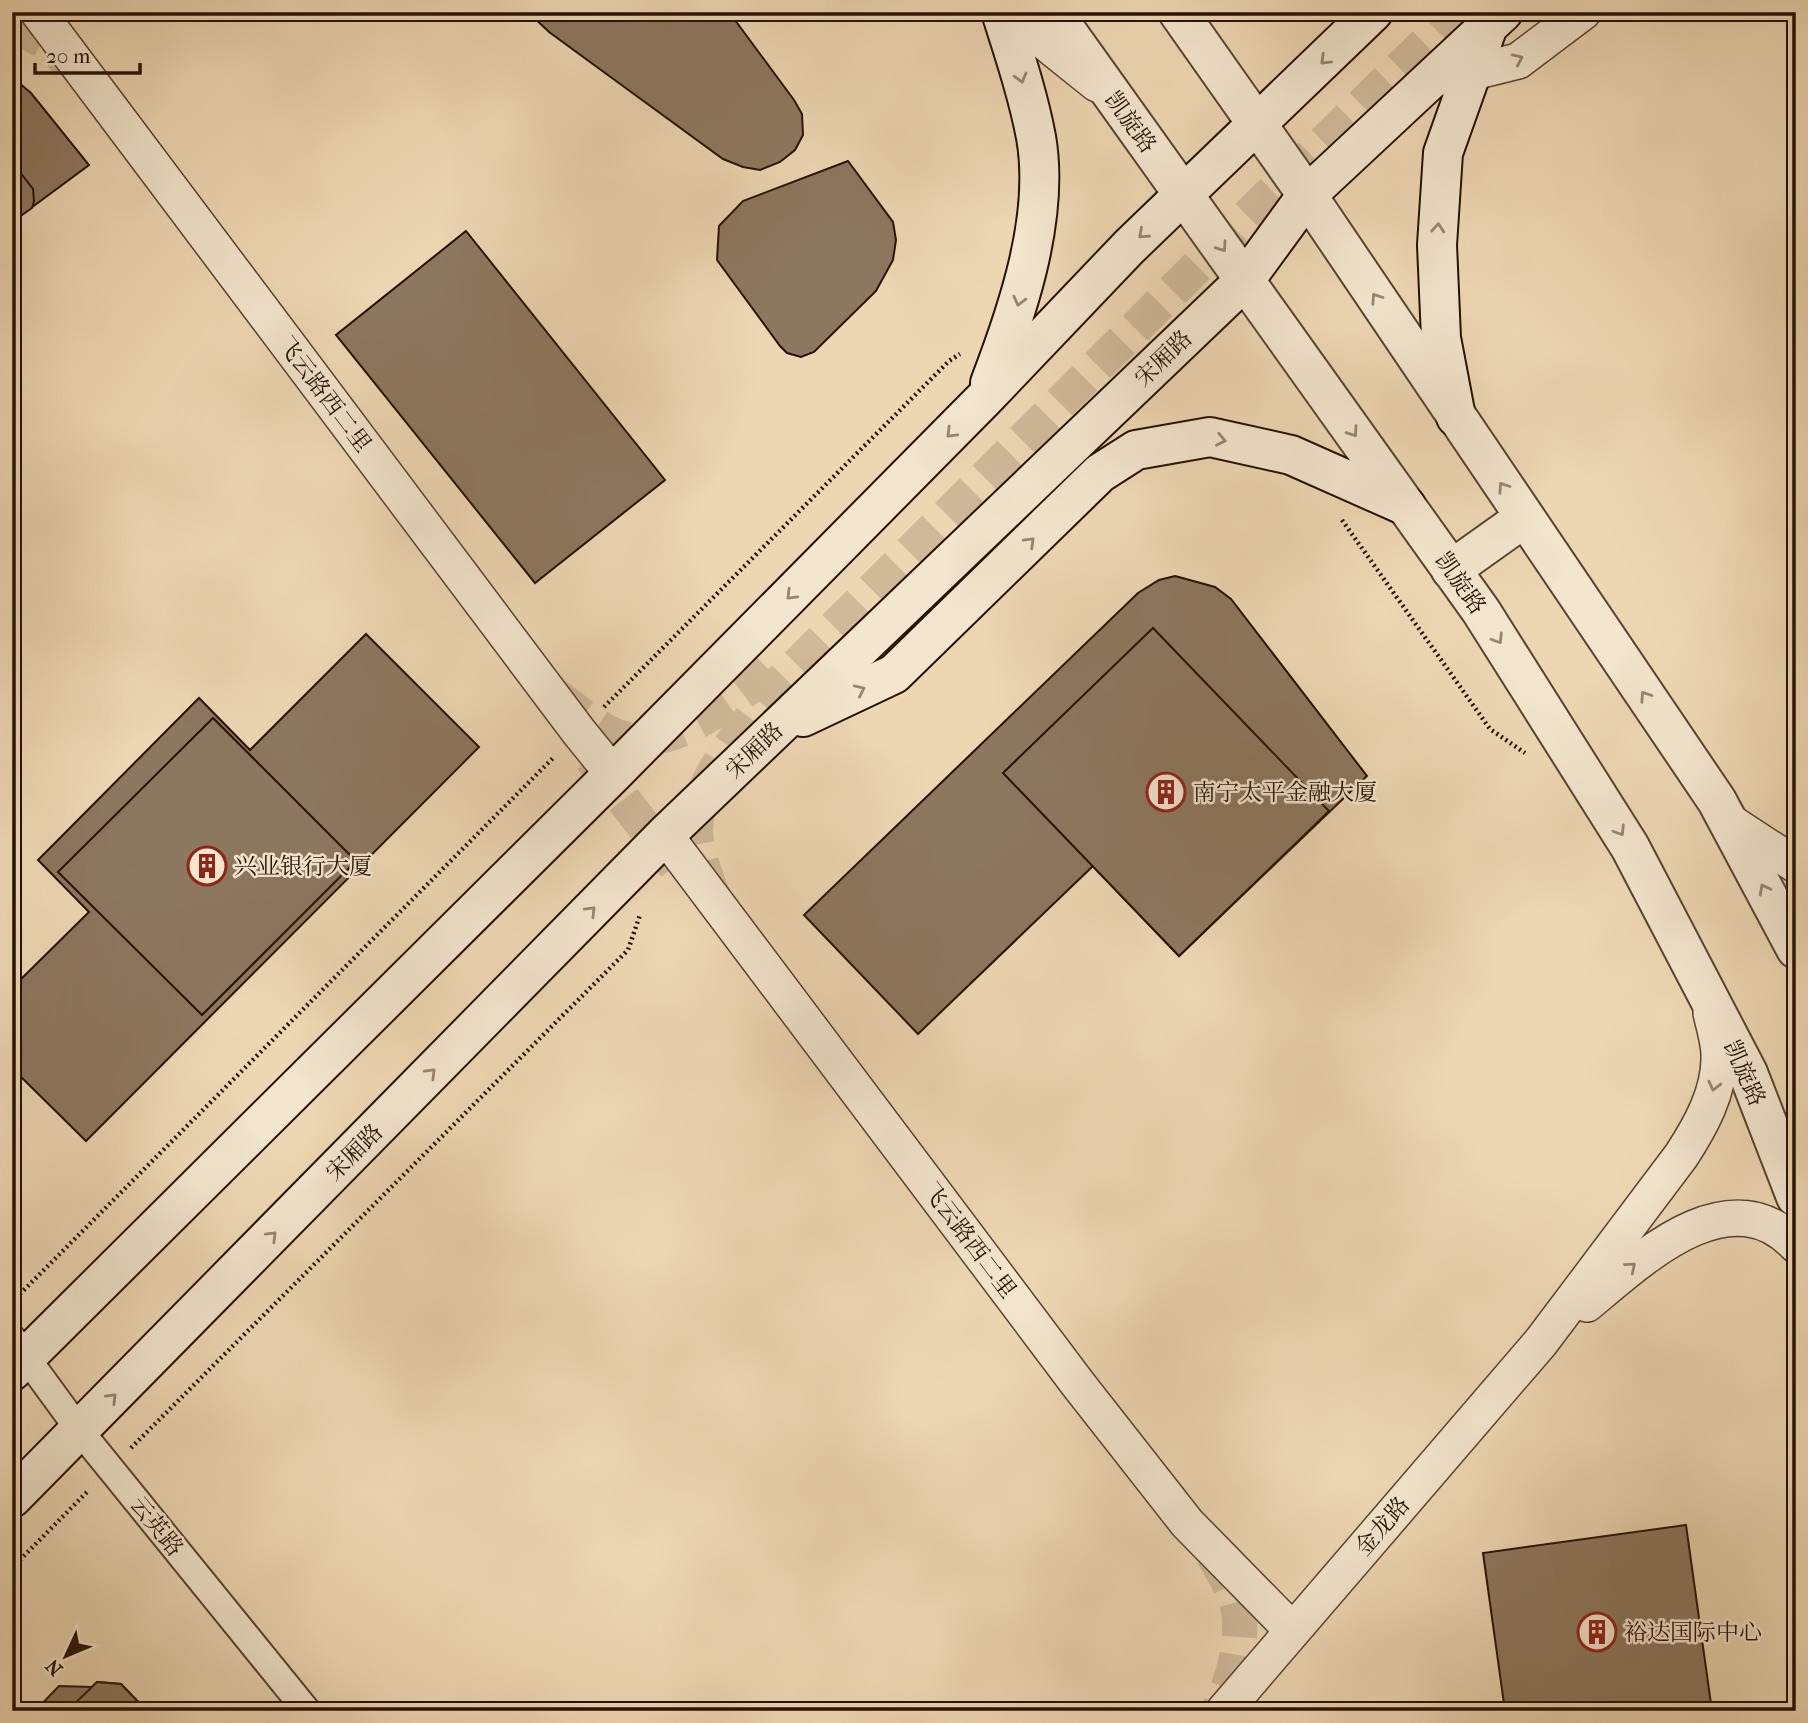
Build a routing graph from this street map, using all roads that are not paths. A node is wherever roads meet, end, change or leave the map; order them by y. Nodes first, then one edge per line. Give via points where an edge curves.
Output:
1 (38, 12) edge
2 (1001, 12) edge
3 (1007, 12) edge
4 (1053, 12) edge
5 (1178, 12) edge
6 (1373, 12) edge
7 (1583, 12) edge
8 (1496, 19) edge
9 (1474, 72) junction
10 (1428, 82) junction
11 (1114, 98) junction
12 (1256, 127) junction
13 (1185, 195) junction
14 (1307, 195) junction
15 (1245, 280) junction
16 (984, 400) junction
17 (1456, 417) junction
18 (1406, 506) junction
19 (1524, 518) junction
20 (1451, 570) junction
21 (776, 729) junction
22 (613, 774) junction
23 (1727, 820) junction
24 (665, 835) junction
25 (1796, 865) edge
26 (1796, 949) edge
27 (1707, 995) junction
28 (1796, 1197) edge
29 (1796, 1245) edge
30 (1541, 1342) junction
31 (17, 1356) edge
32 (80, 1431) junction
33 (12, 1498) edge
34 (1292, 1630) junction
35 (307, 1711) edge
36 (1224, 1711) edge

1 - 22 street, 飞云路西二里
2 -> 16 main road via 1036,140 1038,217 1014,322
3 - 11 street
4 - 11 main road, 凯旋路
5 - 12 main road
6 -> 12 main road
9 -> 7 street via 1518,61
8 - 9 main road
8 - 10 main road, 宋厢路
9 - 10 street
17 -> 9 main road via 1441,338 1437,245 1443,153
10 - 14 main road, 宋厢路
11 - 13 main road, 凯旋路
12 - 13 main road
12 - 14 main road
13 -> 15 main road, 凯旋路
13 -> 16 main road via 1129,247
14 - 15 main road, 宋厢路
17 -> 14 main road
15 -> 18 main road, 凯旋路
15 - 21 main road, 宋厢路
16 -> 22 main road
19 -> 17 main road
18 - 20 main road, 凯旋路
21 -> 18 main road via 894,674 1100,473 1136,450 1210,438 1291,455
19 - 20 main road
23 -> 19 main road
20 -> 27 main road, 凯旋路 via 1630,847
21 - 24 main road, 宋厢路
22 - 31 main road
23 - 25 street
26 -> 23 main road
32 -> 24 main road, 宋厢路
24 - 34 street, 飞云路西二里 via 1187,1524
27 - 28 main road, 凯旋路 via 1748,1073
27 -> 30 street, 金龙路 via 1720,1055 1714,1090 1698,1129
30 -> 29 street, 金龙路 via 1650,1251 1692,1229 1727,1218 1757,1218 1782,1230
30 - 34 street, 金龙路
31 - 32 street, 云英路
32 - 33 main road, 宋厢路
32 - 35 street, 云英路
34 - 36 street, 金龙路

